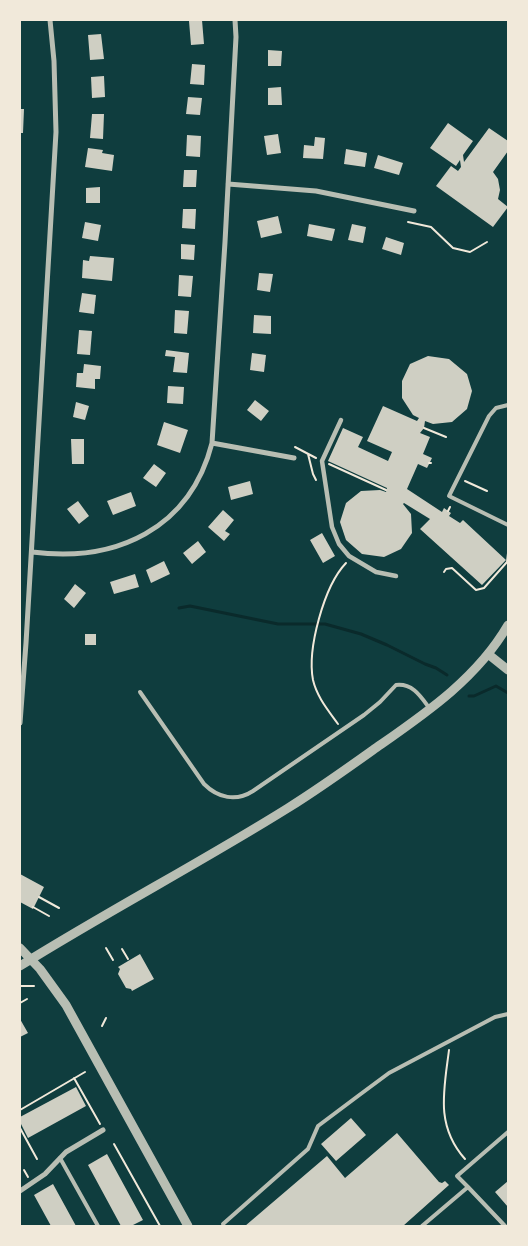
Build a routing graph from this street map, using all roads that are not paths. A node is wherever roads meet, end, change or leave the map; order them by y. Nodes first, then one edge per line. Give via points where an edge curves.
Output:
1 (50, 20) edge
2 (235, 20) edge
3 (228, 184) junction
4 (414, 210) dead end
5 (508, 405) edge
6 (340, 420) dead end
7 (212, 443) junction
8 (294, 458) dead end
9 (508, 525) edge
10 (32, 552) junction
11 (396, 576) dead end
12 (508, 626) edge
13 (488, 654) junction
14 (508, 670) edge
15 (140, 692) dead end
16 (430, 709) junction
17 (20, 724) edge
18 (20, 948) edge
19 (31, 959) junction
20 (20, 966) edge
21 (508, 1014) edge
22 (103, 1130) road end
23 (508, 1132) edge
24 (60, 1158) junction
25 (468, 1187) junction
26 (20, 1190) edge
27 (222, 1225) edge
28 (98, 1226) edge
29 (188, 1226) edge
30 (422, 1226) edge
31 (506, 1226) edge

1 - 10 street via 56,132
2 - 3 street
3 - 4 street via 316,191
3 - 7 street
5 - 9 lane via 496,408 489,416 449,496
6 - 11 street via 322,461 332,527 339,544 351,558 376,572
7 - 8 street
7 - 10 street via 200,478 190,494 165,521 149,532 91,552
10 - 17 street
12 - 13 street
13 - 14 street
13 - 16 street via 465,680
15 - 16 lane via 204,784 212,791 236,798 249,794 342,730 380,702 396,685 414,689
16 - 19 street via 290,807
18 - 19 street
19 - 20 street
19 - 29 street via 73,1016
21 - 27 lane via 495,1017 389,1073 318,1126 308,1149
22 - 24 street
23 - 25 lane via 457,1176
24 - 26 street via 42,1176
24 - 28 lane
25 - 30 lane
25 - 31 lane

